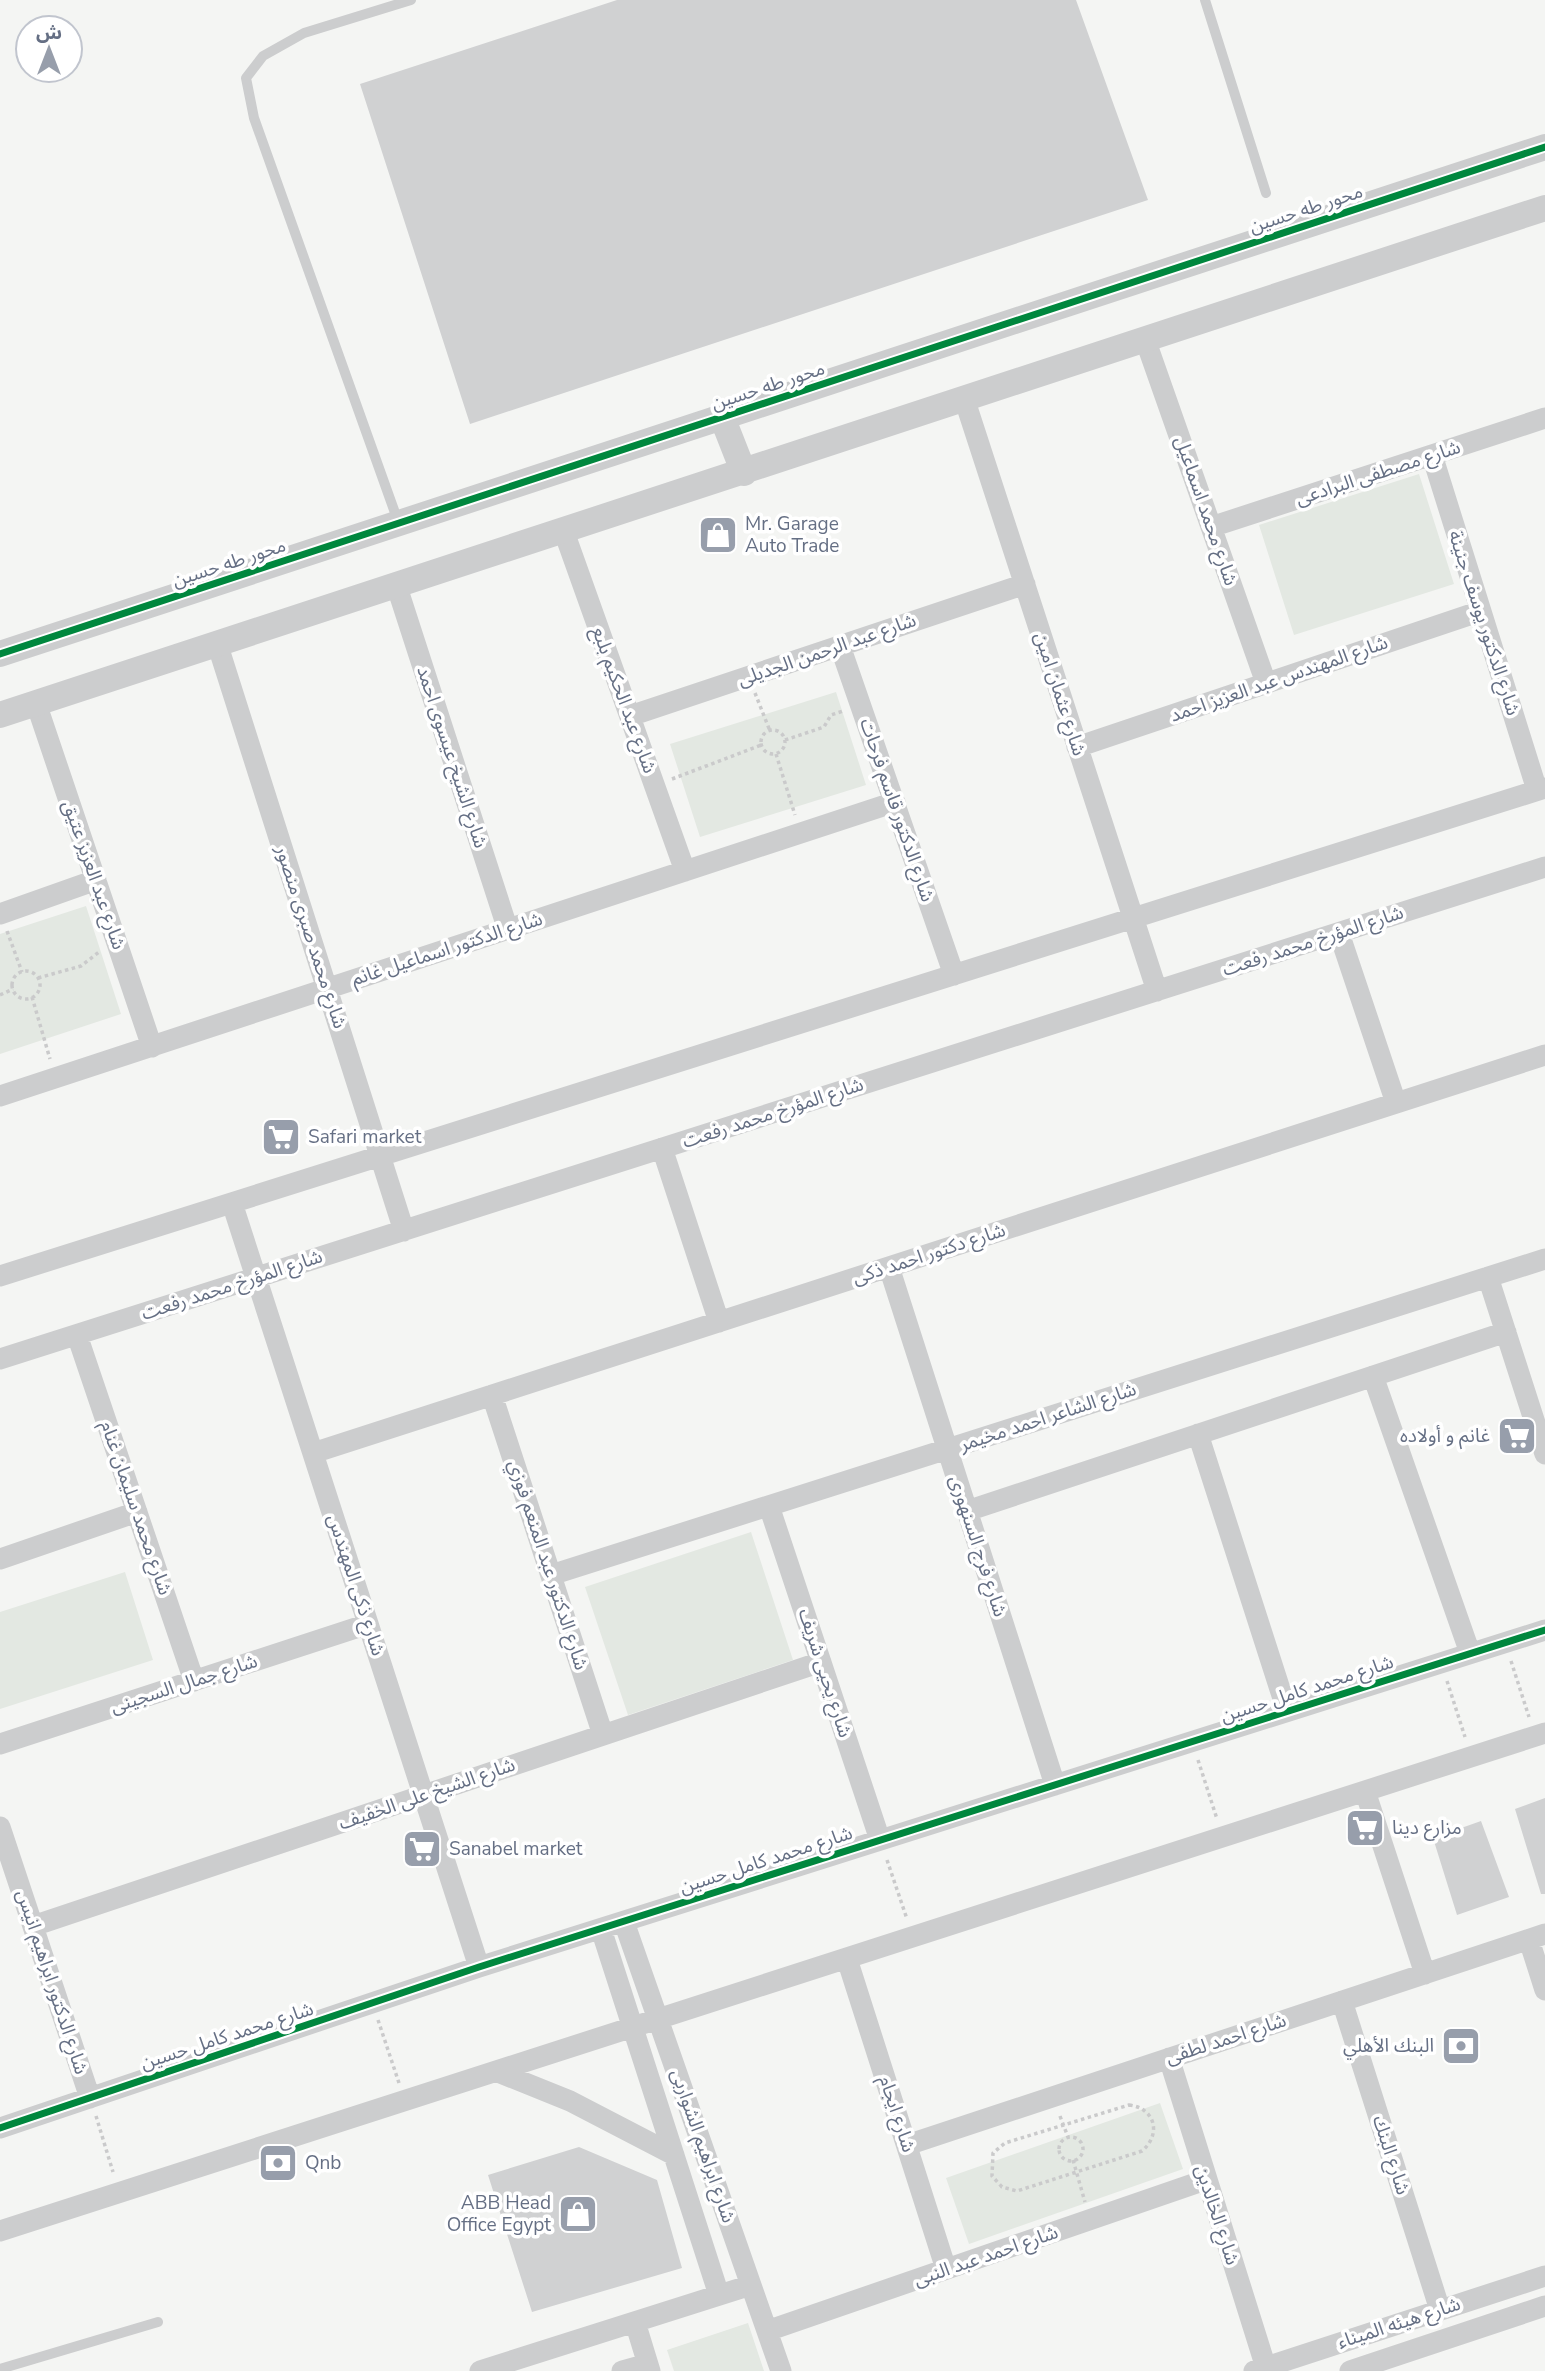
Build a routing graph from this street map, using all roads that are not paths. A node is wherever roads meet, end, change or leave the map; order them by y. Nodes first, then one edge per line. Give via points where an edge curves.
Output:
1 (411, 0) edge
2 (1205, 0) edge
3 (1545, 147) edge
4 (1266, 193) dead end
5 (1544, 213) edge
6 (1145, 338) junction
7 (964, 398) junction
8 (722, 417) junction
9 (1545, 418) edge
10 (1432, 455) junction
11 (744, 472) junction
12 (399, 524) junction
13 (1212, 527) junction
14 (563, 529) junction
15 (397, 584) junction
16 (1025, 584) junction
17 (1481, 611) junction
18 (218, 643) junction
19 (840, 646) junction
20 (0, 654) edge
21 (1266, 683) junction
22 (36, 703) junction
23 (0, 715) edge
24 (630, 716) junction
25 (1077, 747) junction
26 (1541, 789) edge
27 (895, 802) junction
28 (1545, 867) edge
29 (685, 871) junction
30 (96, 880) junction
31 (0, 914) edge
32 (1133, 918) junction
33 (508, 929) junction
34 (1339, 933) junction
35 (954, 975) junction
36 (327, 989) junction
37 (1157, 991) junction
38 (152, 1046) junction
39 (1545, 1055) edge
40 (0, 1097) edge
41 (1396, 1104) junction
42 (662, 1148) junction
43 (380, 1156) junction
44 (232, 1203) junction
45 (404, 1231) junction
46 (1545, 1259) edge
47 (889, 1267) junction
48 (0, 1276) edge
49 (1488, 1277) junction
50 (256, 1278) junction
51 (719, 1322) junction
52 (1506, 1332) junction
53 (77, 1335) junction
54 (0, 1359) edge
55 (1373, 1376) junction
56 (492, 1395) junction
57 (1198, 1434) junction
58 (947, 1449) junction
59 (313, 1453) junction
60 (1545, 1454) edge
61 (769, 1506) junction
62 (967, 1511) junction
63 (137, 1512) junction
64 (0, 1559) edge
65 (551, 1575) junction
66 (368, 1624) junction
67 (1545, 1630) edge
68 (1471, 1653) junction
69 (821, 1662) junction
70 (194, 1681) junction
71 (1287, 1712) junction
72 (603, 1735) junction
73 (1540, 1735) edge
74 (0, 1744) edge
75 (1055, 1785) junction
76 (1365, 1791) junction
77 (424, 1795) junction
78 (0, 1827) edge
79 (880, 1840) junction
80 (624, 1922) junction
81 (33, 1926) junction
82 (601, 1929) junction
83 (1537, 1937) edge
84 (847, 1959) junction
85 (480, 1967) junction
86 (1425, 1974) junction
87 (1545, 1990) edge
88 (1342, 2001) junction
89 (659, 2020) junction
90 (633, 2028) junction
91 (1169, 2058) junction
92 (498, 2072) junction
93 (90, 2098) junction
94 (0, 2128) edge
95 (907, 2145) junction
96 (674, 2155) junction
97 (1205, 2180) junction
98 (0, 2231) edge
99 (946, 2269) junction
100 (1545, 2276) edge
101 (751, 2285) junction
102 (719, 2295) junction
103 (1545, 2306) edge
104 (1440, 2310) junction
105 (158, 2322) dead end
106 (635, 2322) junction
107 (767, 2331) junction
108 (648, 2367) edge
109 (0, 2369) edge
110 (1262, 2370) edge
111 (480, 2371) edge
112 (622, 2371) edge
113 (781, 2371) edge
114 (1350, 2371) edge

1 - 12 lane via 304,33 263,56 246,78 254,118
2 - 4 lane
3 - 8 street, محور طه حسين
5 - 6 street
6 - 7 street
6 - 13 street, شارع محمد اسماعيل
7 - 11 street
7 - 16 street, شارع عثمان امين
8 - 11 street
8 - 12 street, محور طه حسين
9 - 10 street, شارع مصطفى البرادعى
10 - 13 street, شارع مصطفى البرادعى
10 - 17 street, شارع الدكتور يوسف جنينة
11 - 14 street
12 - 20 street, محور طه حسين
13 - 21 street, شارع محمد اسماعيل
14 - 15 street
14 - 24 street, شارع عبد الحكيم بلبع
15 - 18 street
15 - 33 street, شارع الشيخ عيسوى احمد
16 - 19 street, شارع عبد الرحمن الجديلى
16 - 25 street, شارع عثمان امين
17 - 21 street, شارع المهندس عبد العزيز احمد
17 - 26 street, شارع الدكتور يوسف جنينة
18 - 22 street
18 - 36 street, شارع محمد صبرى منصور
19 - 24 street, شارع عبد الرحمن الجديلى
19 - 27 street, شارع الدكتور قاسم فرحات
21 - 25 street, شارع المهندس عبد العزيز احمد
22 - 23 street
22 - 30 street, شارع عبد العزيز عتيق
24 - 29 street, شارع عبد الحكيم بلبع
25 - 32 street, شارع عثمان امين
26 - 32 street
27 - 29 street, شارع الدكتور اسماعيل غانم
27 - 35 street, شارع الدكتور قاسم فرحات
28 - 34 street, شارع المؤرخ محمد رفعت
29 - 33 street, شارع الدكتور اسماعيل غانم
30 - 31 street
30 - 38 street, شارع عبد العزيز عتيق
32 - 35 street
32 - 37 street, شارع عثمان امين
33 - 36 street, شارع الدكتور اسماعيل غانم
34 - 37 street, شارع المؤرخ محمد رفعت
34 - 41 street
35 - 43 street
36 - 38 street, شارع الدكتور اسماعيل غانم
36 - 43 street, شارع محمد صبرى منصور
37 - 42 street, شارع المؤرخ محمد رفعت
38 - 40 street, شارع الدكتور اسماعيل غانم
39 - 41 street, شارع دكتور احمد ذكى
41 - 47 street, شارع دكتور احمد ذكى
42 - 45 street, شارع المؤرخ محمد رفعت
42 - 51 street
43 - 44 street
43 - 45 street, شارع محمد صبرى منصور
44 - 48 street
44 - 50 street, شارع ذكى المهندس
45 - 50 street, شارع المؤرخ محمد رفعت
46 - 49 street, شارع الشاعر احمد مخيمر
47 - 51 street, شارع دكتور احمد ذكى
47 - 58 street, شارع فرج السنهورى
49 - 52 street
49 - 58 street, شارع الشاعر احمد مخيمر
50 - 53 street, شارع المؤرخ محمد رفعت
50 - 59 street, شارع ذكى المهندس
51 - 56 street, شارع دكتور احمد ذكى
52 - 55 street
52 - 60 street
53 - 54 street, شارع المؤرخ محمد رفعت
53 - 63 street, شارع محمد سليمان غنام
55 - 57 street
55 - 68 street
56 - 59 street, شارع دكتور احمد ذكى
56 - 65 street, شارع الدكتور عبد المنعم فوزي
57 - 62 street
57 - 71 street
58 - 61 street, شارع الشاعر احمد مخيمر
58 - 62 street, شارع فرج السنهورى
59 - 66 street, شارع ذكى المهندس
61 - 65 street, شارع الشاعر احمد مخيمر
61 - 69 street, شارع يحيى شريف
62 - 75 street, شارع فرج السنهورى
63 - 64 street
63 - 70 street, شارع محمد سليمان غنام
65 - 72 street, شارع الدكتور عبد المنعم فوزي
66 - 70 street, شارع جمال السجينى
66 - 77 street, شارع ذكى المهندس
67 - 68 street, شارع محمد كامل حسين
68 - 71 street, شارع محمد كامل حسين
69 - 72 street, شارع الشيخ على الخفيف
69 - 79 street, شارع يحيى شريف
70 - 74 street, شارع جمال السجينى
71 - 75 street, شارع محمد كامل حسين
72 - 77 street, شارع الشيخ على الخفيف
73 - 76 street
75 - 79 street, شارع محمد كامل حسين
76 - 84 street
76 - 86 street
77 - 81 street, شارع الشيخ على الخفيف
77 - 85 street, شارع ذكى المهندس
78 - 81 street, شارع الدكتور ابراهيم انيس
79 - 80 street, شارع محمد كامل حسين
80 - 82 street, شارع محمد كامل حسين
80 - 89 street, شارع ابراهيم الشواربى
81 - 93 street, شارع الدكتور ابراهيم انيس
82 - 85 street, شارع محمد كامل حسين
82 - 90 street, شارع ابراهيم الشواربى
83 - 86 street, شارع احمد لطفى
83 - 87 street
84 - 89 street
84 - 95 street, شارع ايجام
85 - 93 street, شارع محمد كامل حسين
86 - 88 street, شارع احمد لطفى
88 - 91 street, شارع احمد لطفى
88 - 104 street, شارع البنك
89 - 90 street
89 - 101 street, شارع ابراهيم الشواربى
90 - 92 street
90 - 96 street, شارع ابراهيم الشواربى
91 - 95 street, شارع احمد لطفى
91 - 97 street, شارع الخالدين
92 - 96 street via 570,2101
92 - 98 street
93 - 94 street, شارع محمد كامل حسين
95 - 99 street, شارع ايجام
96 - 102 street, شارع ابراهيم الشواربى
97 - 99 street, شارع احمد عبد النبى
97 - 110 street, شارع الخالدين
99 - 107 street, شارع احمد عبد النبى
100 - 104 street, شارع هيئه الميناء
101 - 102 street
101 - 107 street, شارع ابراهيم الشواربى
102 - 106 street
103 - 114 street, شارع هيئه الميناء
104 - 110 street, شارع هيئه الميناء
105 - 109 lane
106 - 108 street
106 - 111 street
107 - 113 street, شارع ابراهيم الشواربى
108 - 112 street

